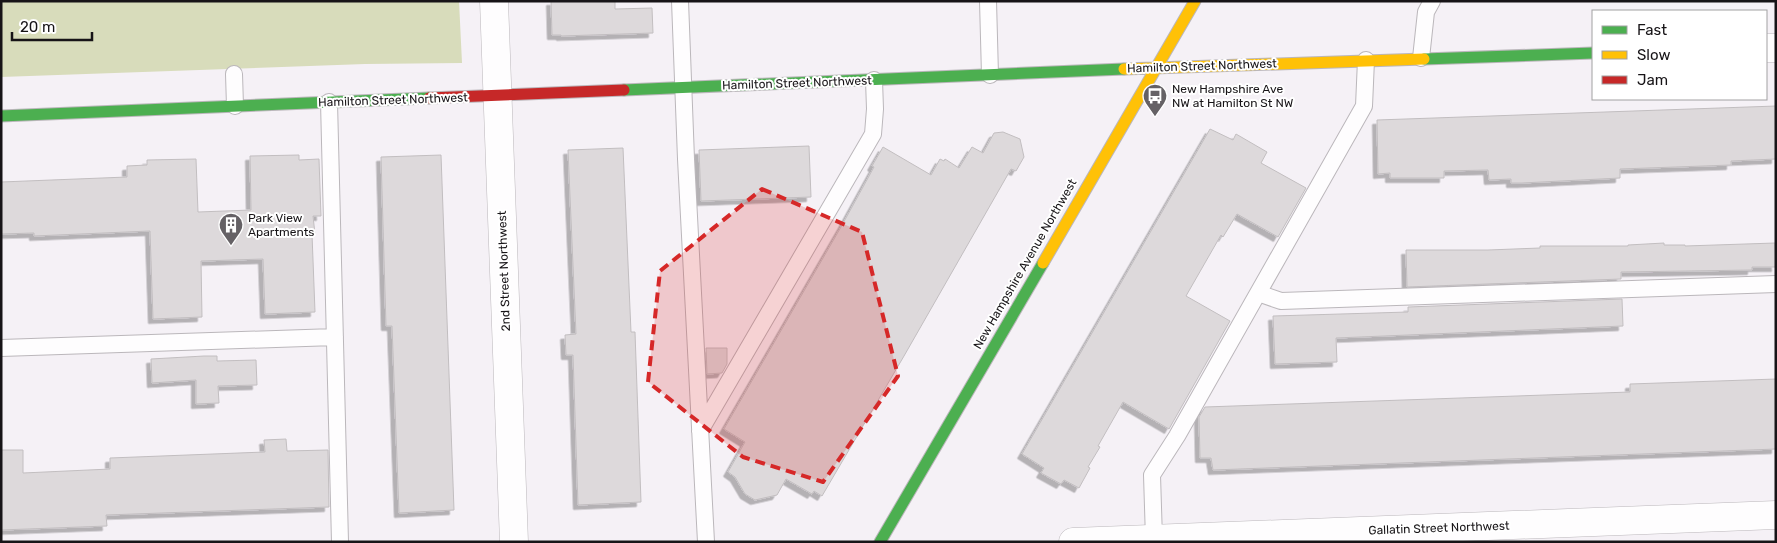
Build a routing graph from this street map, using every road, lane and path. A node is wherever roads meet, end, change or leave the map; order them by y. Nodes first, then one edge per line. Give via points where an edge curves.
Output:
1 (494, 1) edge
2 (680, 1) edge
3 (988, 1) edge
4 (1195, 1) edge
5 (1432, 1) edge
6 (1592, 53) edge
7 (1421, 58) junction
8 (1366, 60) junction
9 (1155, 68) junction
10 (234, 74) dead end
11 (990, 75) junction
12 (874, 80) junction
13 (684, 88) junction
14 (498, 95) junction
15 (329, 102) junction
16 (235, 106) junction
17 (1, 116) edge
18 (1776, 284) edge
19 (1258, 293) junction
20 (335, 337) junction
21 (1, 348) edge
22 (700, 431) junction
23 (1776, 515) edge
24 (1438, 534) edge
25 (1511, 534) edge
26 (1154, 538) junction
27 (1270, 538) edge
28 (340, 542) edge
29 (514, 542) edge
30 (706, 542) edge
31 (880, 542) edge
32 (1073, 542) edge

1 - 14 street, 2nd Street Northwest
2 - 13 lane
3 - 11 lane
4 - 9 street, New Hampshire Avenue Northwest
5 - 7 lane via 1426,12
6 - 7 street, Hamilton Street Northwest
7 - 8 street, Hamilton Street Northwest
8 - 9 street, Hamilton Street Northwest
8 - 19 lane via 1364,106
9 - 11 street, Hamilton Street Northwest
9 - 31 street, New Hampshire Avenue Northwest
10 - 16 lane
11 - 12 street, Hamilton Street Northwest
12 - 13 street, Hamilton Street Northwest
12 - 22 lane via 872,134
13 - 14 street, Hamilton Street Northwest
13 - 22 lane
14 - 15 street, Hamilton Street Northwest
14 - 29 street, 2nd Street Northwest
15 - 16 street, Hamilton Street Northwest
15 - 20 lane
16 - 17 street, Hamilton Street Northwest
18 - 19 lane via 1281,302
19 - 26 lane via 1152,476
20 - 21 lane
20 - 28 lane
22 - 30 lane
23 - 25 street, Gallatin Street Northwest
24 - 25 street, Gallatin Street Northwest
24 - 27 street, Gallatin Street Northwest
26 - 27 street, Gallatin Street Northwest
26 - 32 street, Gallatin Street Northwest

